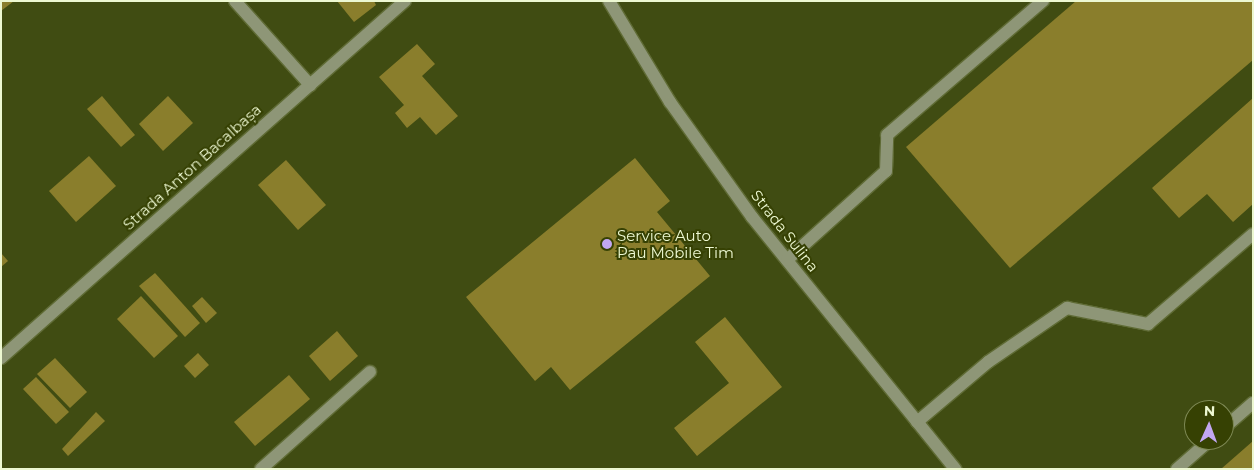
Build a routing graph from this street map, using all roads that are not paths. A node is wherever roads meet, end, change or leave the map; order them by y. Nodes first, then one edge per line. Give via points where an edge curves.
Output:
1 (235, 1) edge
2 (405, 1) edge
3 (609, 1) edge
4 (1043, 1) edge
5 (310, 85) junction
6 (1253, 234) edge
7 (787, 260) junction
8 (1, 358) edge
9 (370, 372) dead end
10 (1253, 403) edge
11 (1234, 419) edge
12 (917, 422) junction
13 (1199, 450) edge
14 (261, 469) edge
15 (955, 469) edge
16 (1177, 469) edge

1 - 5 street
2 - 5 street, Strada Anton Bacalbașa
3 - 7 street, Strada Sulina via 684,123
4 - 7 street via 887,136 886,171
5 - 8 street, Strada Anton Bacalbașa
6 - 12 street via 1148,324 1067,308 988,362
7 - 12 street, Strada Sulina
9 - 14 street
10 - 11 street
12 - 15 street, Strada Sulina
13 - 16 street

